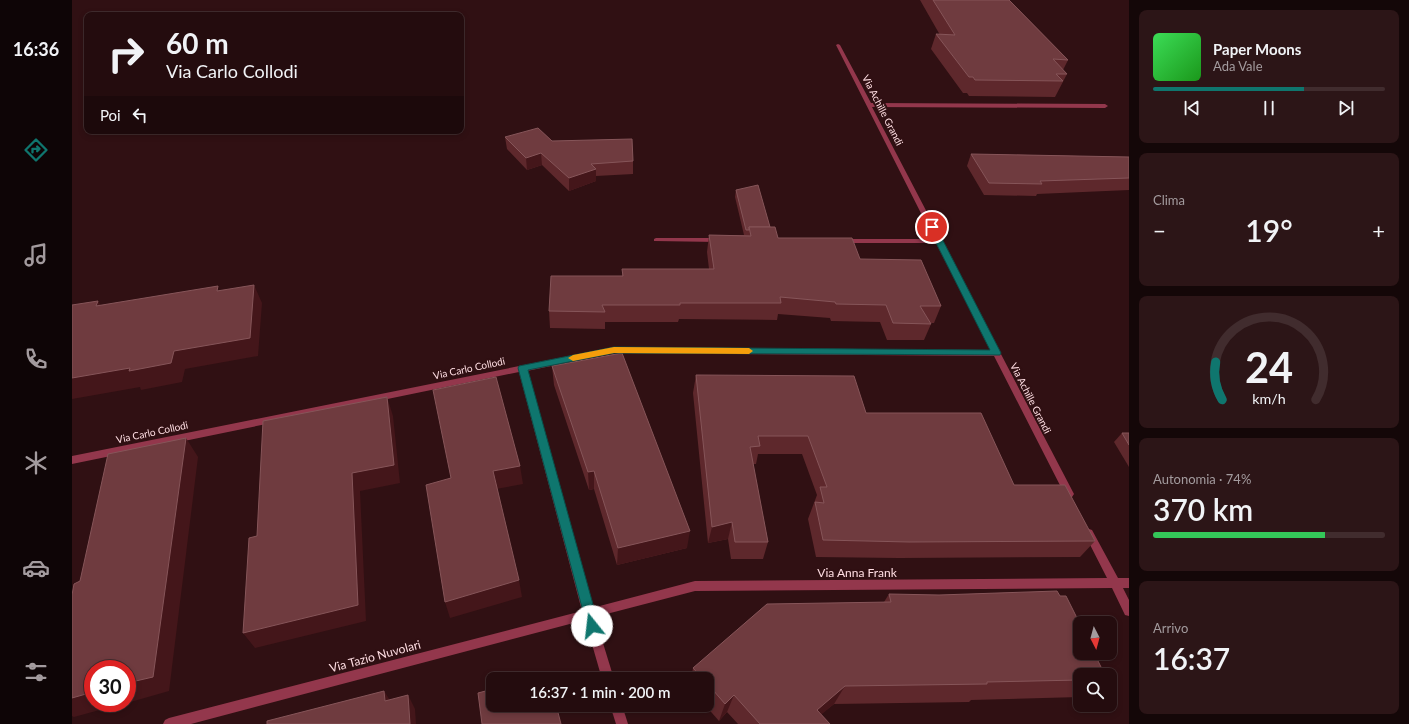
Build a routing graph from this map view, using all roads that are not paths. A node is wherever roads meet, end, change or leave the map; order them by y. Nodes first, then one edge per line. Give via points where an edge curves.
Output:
1 (838, 45) dead end
2 (870, 105) junction
3 (1105, 106) dead end
4 (656, 240) dead end
5 (727, 240) edge
6 (837, 241) edge
7 (939, 241) junction
8 (997, 353) junction
9 (522, 368) junction
10 (72, 460) edge
11 (1072, 499) edge
12 (1086, 527) edge
13 (1115, 583) junction
14 (1129, 583) edge
15 (1129, 611) edge
16 (588, 613) junction
17 (606, 672) edge
18 (618, 712) edge
19 (169, 724) edge
20 (622, 724) edge

1 - 2 street, Via Achille Grandi
2 - 3 street
2 - 7 street, Via Achille Grandi
4 - 5 street
6 - 7 street
7 - 8 street, Via Achille Grandi
8 - 9 street, Via Carlo Collodi via 614,350
8 - 11 street, Via Achille Grandi
9 - 10 street, Via Carlo Collodi
9 - 16 street
12 - 13 street
13 - 14 street, Via Anna Frank
13 - 15 street
13 - 16 street, Via Anna Frank via 695,586
16 - 17 street
16 - 19 street, Via Tazio Nuvolari
18 - 20 street

